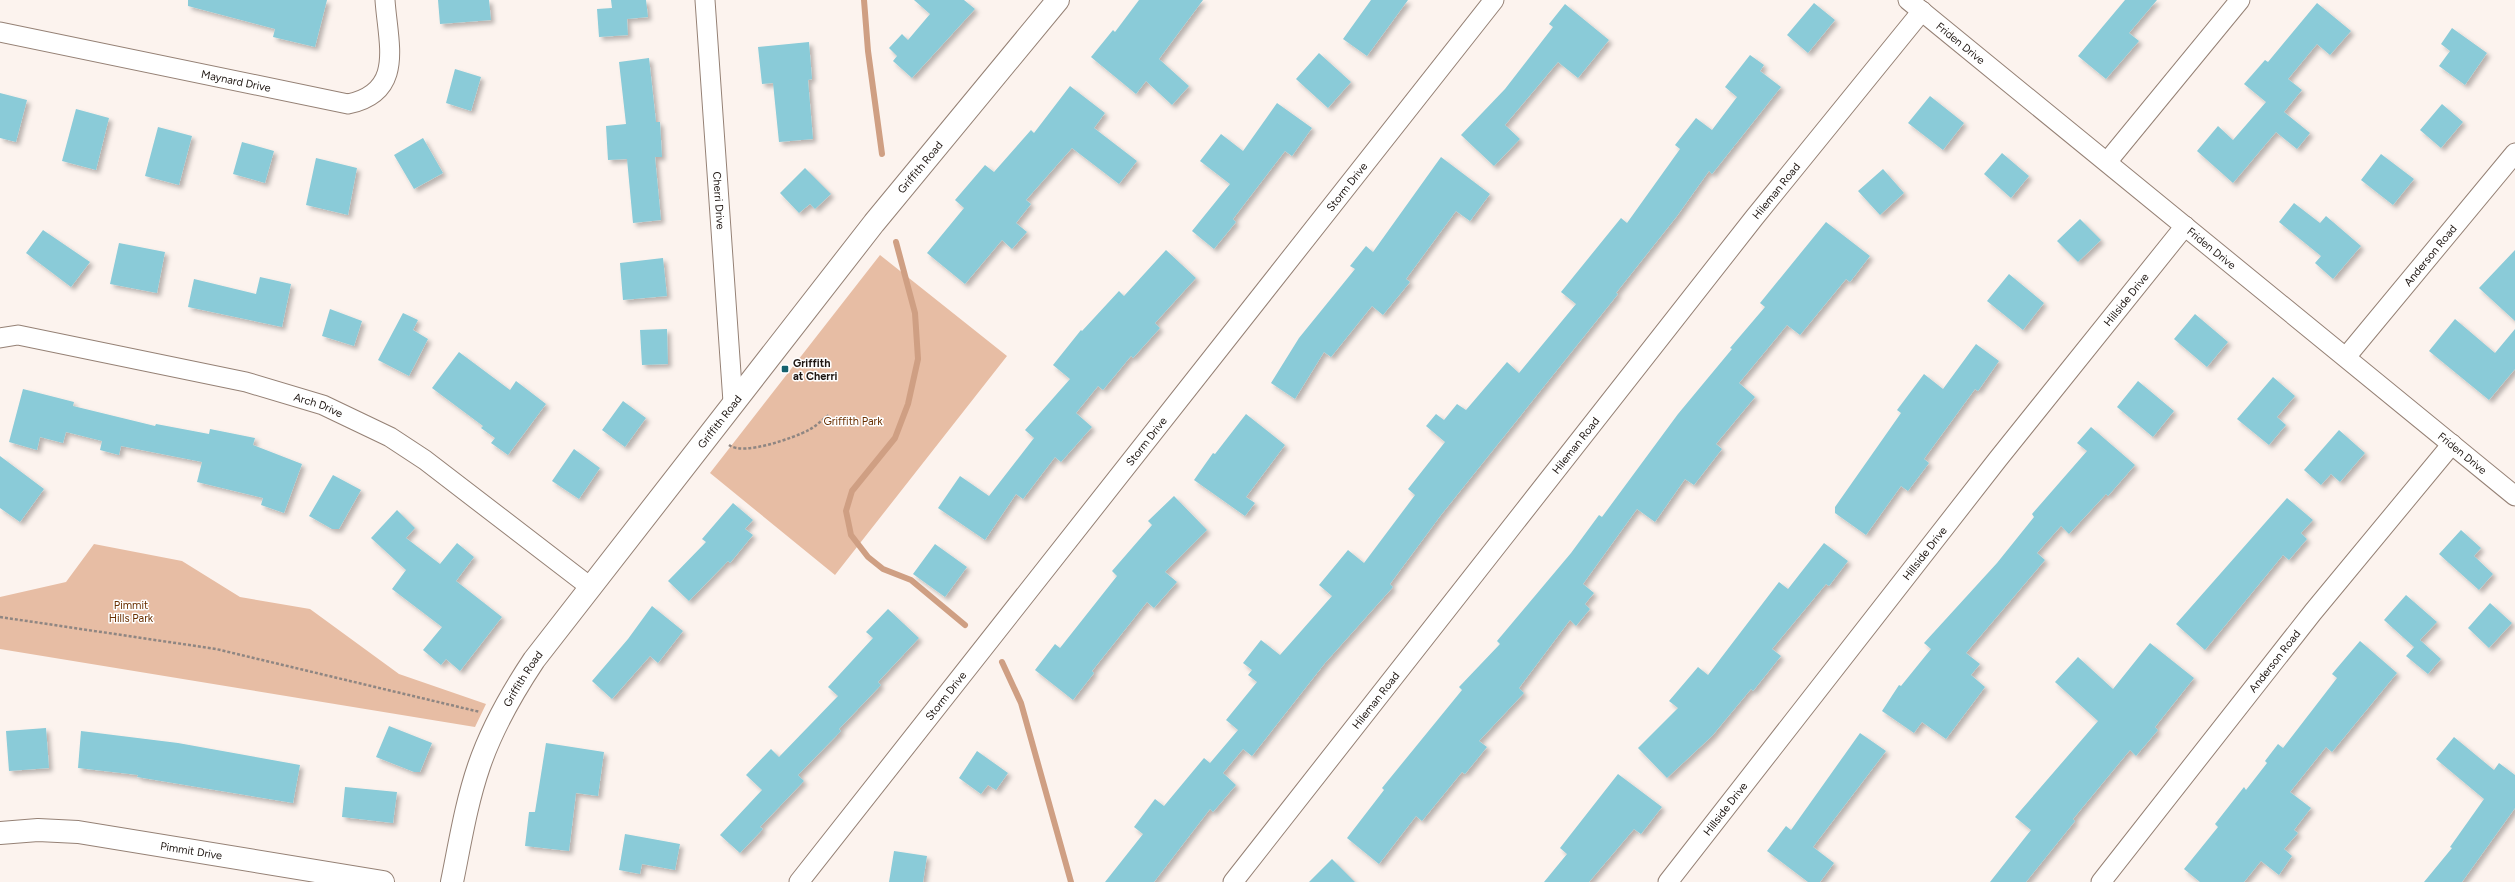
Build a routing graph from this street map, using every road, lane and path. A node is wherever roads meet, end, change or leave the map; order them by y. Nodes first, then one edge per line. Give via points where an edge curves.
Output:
1 (385, 0) edge
2 (705, 0) edge
3 (1058, 0) edge
4 (1494, 0) edge
5 (2240, 0) edge
6 (1915, 5) edge
7 (0, 32) edge
8 (2515, 153) edge
9 (2107, 162) junction
10 (2186, 226) junction
11 (0, 338) edge
12 (2346, 357) junction
13 (733, 402) junction
14 (829, 415) dead end
15 (710, 432) junction
16 (2452, 444) junction
17 (2515, 496) edge
18 (589, 586) junction
19 (0, 617) edge
20 (500, 718) junction
21 (0, 833) edge
22 (383, 882) edge
23 (452, 882) edge
24 (799, 882) edge
25 (1233, 882) edge
26 (1668, 882) edge
27 (2101, 882) edge

1 - 7 street, Maynard Drive via 390,64 385,81 375,94 348,104
2 - 13 street, Cherri Drive
3 - 13 street, Griffith Road via 874,223
4 - 24 street, Storm Drive
5 - 9 street
6 - 9 street, Friden Drive
6 - 25 street, Hileman Road via 1754,218
8 - 12 street, Anderson Road
9 - 10 street, Friden Drive
10 - 12 street, Friden Drive
10 - 26 street, Hillside Drive via 1993,466
11 - 18 street, Arch Drive via 26,336 246,382 323,405 390,437 425,460
12 - 16 street, Friden Drive
13 - 15 street, Griffith Road
14 - 15 path via 814,428 793,437 776,443 749,447 731,447
15 - 18 street, Griffith Road
16 - 17 street, Friden Drive
16 - 27 street, Anderson Road via 2313,612
18 - 20 street, Griffith Road via 534,660
19 - 20 path via 216,649
20 - 23 street, Griffith Road via 480,766 466,814
21 - 22 street, Pimmit Drive via 38,830 78,832

